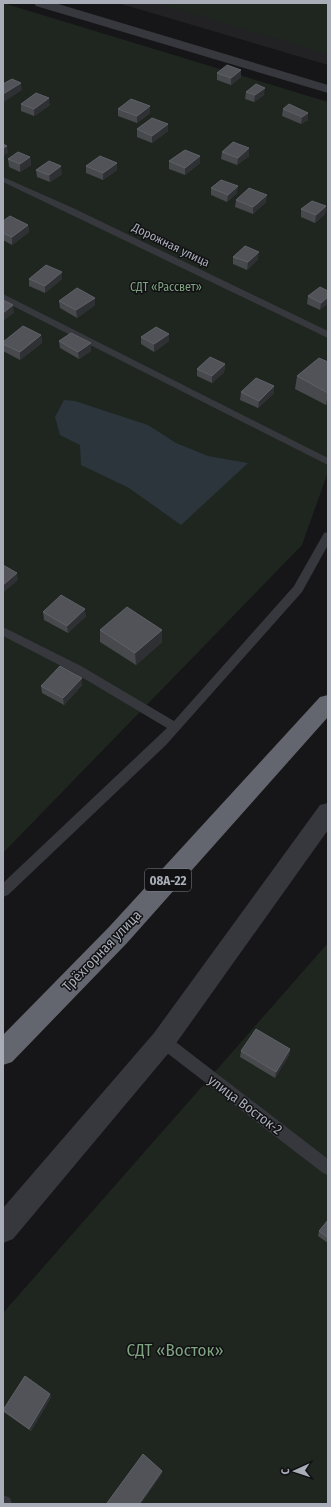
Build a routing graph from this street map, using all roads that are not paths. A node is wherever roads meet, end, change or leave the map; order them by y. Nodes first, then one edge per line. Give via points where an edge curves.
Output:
1 (41, 3) edge
2 (328, 89) edge
3 (3, 179) edge
4 (3, 297) edge
5 (328, 335) edge
6 (328, 462) edge
7 (328, 536) edge
8 (3, 631) edge
9 (328, 704) edge
10 (175, 727) junction
11 (328, 812) edge
12 (3, 891) edge
13 (163, 1041) junction
14 (3, 1053) edge
15 (328, 1168) edge
16 (3, 1229) edge

1 - 2 street
3 - 5 lane, Дорожная улица
4 - 6 lane
7 - 10 lane via 298,589
8 - 10 lane via 77,669
9 - 14 highway, Трёхгорная улица / 08А-22 via 118,935
10 - 12 lane
11 - 13 street
13 - 15 lane, улица Восток-2
13 - 16 street

